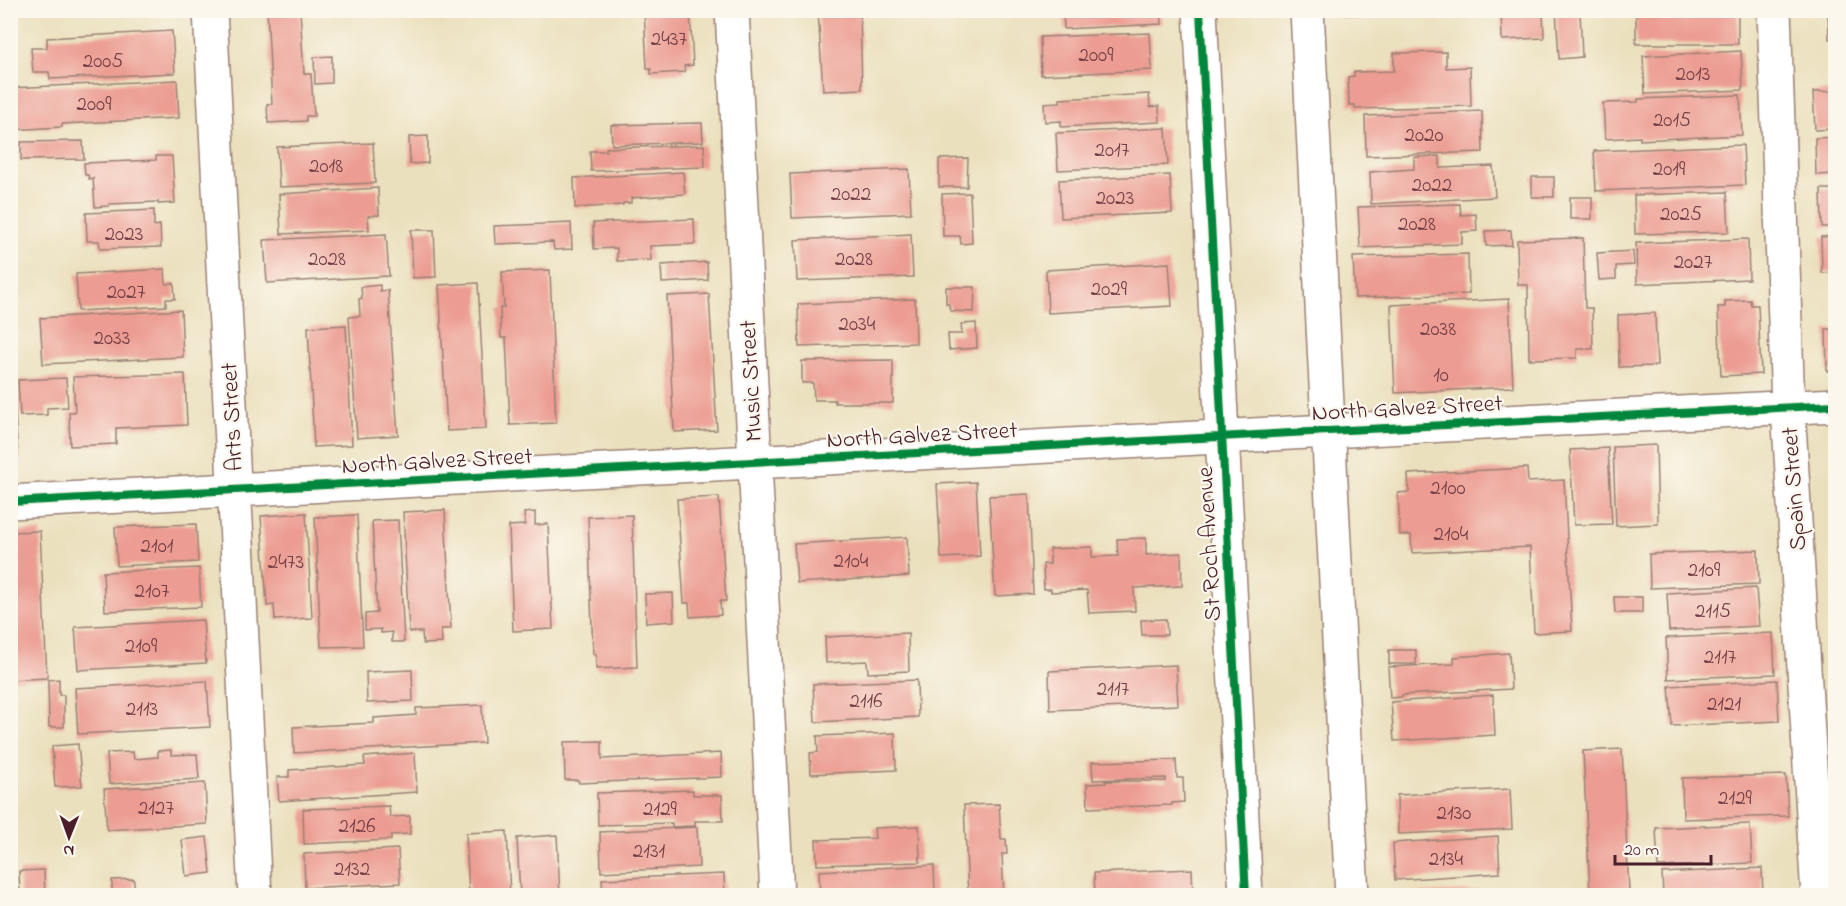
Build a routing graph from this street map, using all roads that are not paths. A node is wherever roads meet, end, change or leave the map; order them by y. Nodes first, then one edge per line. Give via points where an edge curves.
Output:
1 (210, 10) edge
2 (732, 10) edge
3 (1200, 10) edge
4 (1306, 10) edge
5 (1774, 10) edge
6 (1836, 405) edge
7 (1788, 407) junction
8 (1328, 430) junction
9 (1222, 437) junction
10 (754, 462) junction
11 (235, 490) junction
12 (10, 502) edge
13 (255, 896) edge
14 (777, 896) edge
15 (1246, 896) edge
16 (1352, 896) edge
17 (1818, 896) edge

1 - 11 street, Arts Street
2 - 10 street, Music Street
3 - 9 street, St Roch Avenue
4 - 8 street
5 - 7 street, Spain Street
6 - 7 street, North Galvez Street
7 - 8 street, North Galvez Street
7 - 17 street, Spain Street
8 - 9 street, North Galvez Street
8 - 16 street
9 - 10 street, North Galvez Street
9 - 15 street, St Roch Avenue
10 - 11 street, North Galvez Street
10 - 14 street, Music Street
11 - 12 street, North Galvez Street
11 - 13 street, Arts Street

